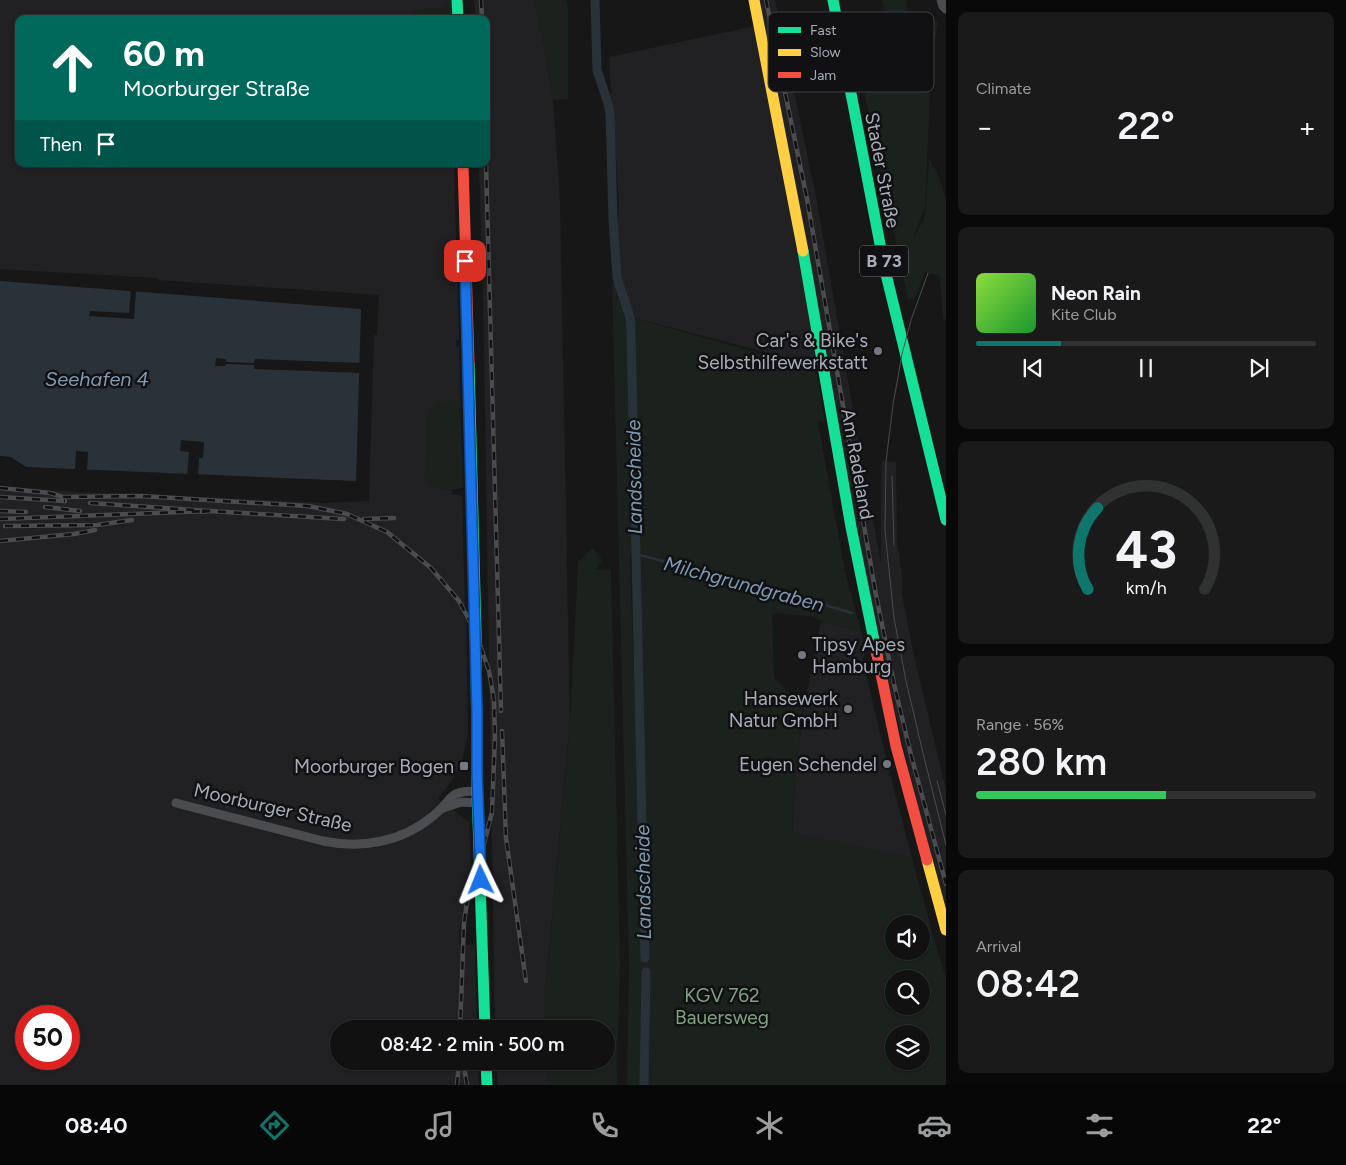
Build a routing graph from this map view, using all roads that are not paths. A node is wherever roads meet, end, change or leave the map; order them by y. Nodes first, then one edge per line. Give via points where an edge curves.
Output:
1 (457, 0) edge
2 (754, 0) edge
3 (458, 15) edge
4 (768, 71) edge
5 (772, 92) edge
6 (851, 92) edge
7 (462, 167) edge
8 (946, 520) edge
9 (478, 797) junction
10 (176, 803) dead end
11 (946, 930) edge
12 (485, 1020) edge
13 (486, 1070) edge
14 (487, 1085) edge

1 - 3 main road
2 - 4 main road, Am Radeland
5 - 11 main road, Am Radeland via 851,527 896,746
6 - 8 main road, Stader Straße / B 73 via 885,270
7 - 9 main road
9 - 10 street, Moorburger Straße via 464,791 456,793 442,808 410,831 380,842 351,844 323,841
9 - 12 main road
13 - 14 main road

